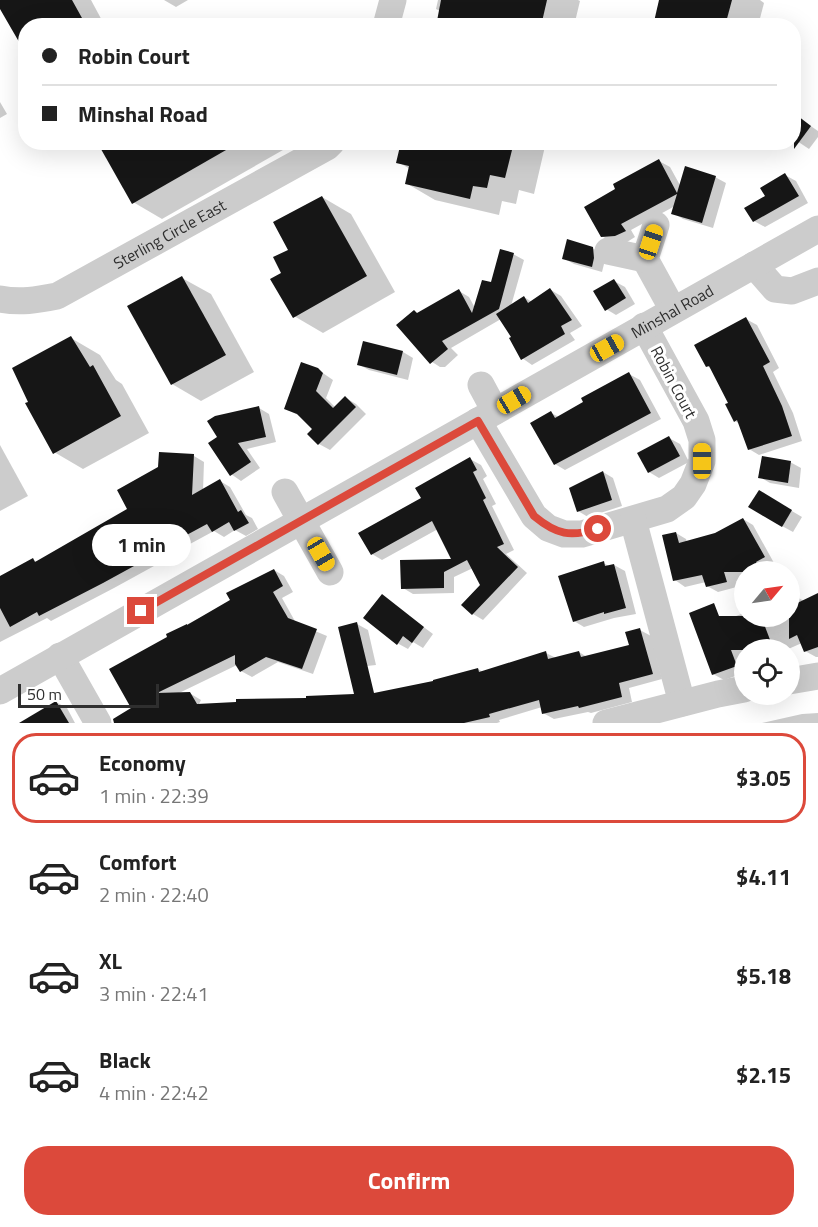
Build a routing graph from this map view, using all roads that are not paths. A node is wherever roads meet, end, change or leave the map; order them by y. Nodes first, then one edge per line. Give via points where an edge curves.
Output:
1 (393, 0) edge
2 (388, 18) edge
3 (322, 150) edge
4 (656, 225) dead end
5 (818, 229) edge
6 (608, 251) dead end
7 (645, 259) junction
8 (754, 265) junction
9 (818, 281) edge
10 (0, 298) edge
11 (673, 310) junction
12 (644, 326) junction
13 (481, 385) dead end
14 (487, 416) junction
15 (285, 492) dead end
16 (301, 520) junction
17 (633, 520) junction
18 (330, 572) dead end
19 (60, 656) junction
20 (818, 676) edge
21 (800, 679) edge
22 (0, 691) edge
23 (734, 691) edge
24 (682, 703) junction
25 (98, 723) edge
26 (606, 723) edge

1 - 2 street
3 - 10 street, Sterling Circle East via 57,296 32,301
4 - 7 street
5 - 8 street, Minshal Road
6 - 7 street
7 - 11 street
8 - 9 street via 775,289 792,291
8 - 11 street, Minshal Road
11 - 12 street, Minshal Road
12 - 14 street, Minshal Road
12 - 17 street, Robin Court via 696,421 707,477 693,484 668,509
13 - 14 street
14 - 16 street, Minshal Road
14 - 17 street, Robin Court via 534,516 550,537 582,534
15 - 16 street
16 - 18 street
16 - 19 street, Minshal Road
17 - 24 street
19 - 22 street, Minshal Road
19 - 25 street
20 - 21 street
23 - 24 street
24 - 26 street

